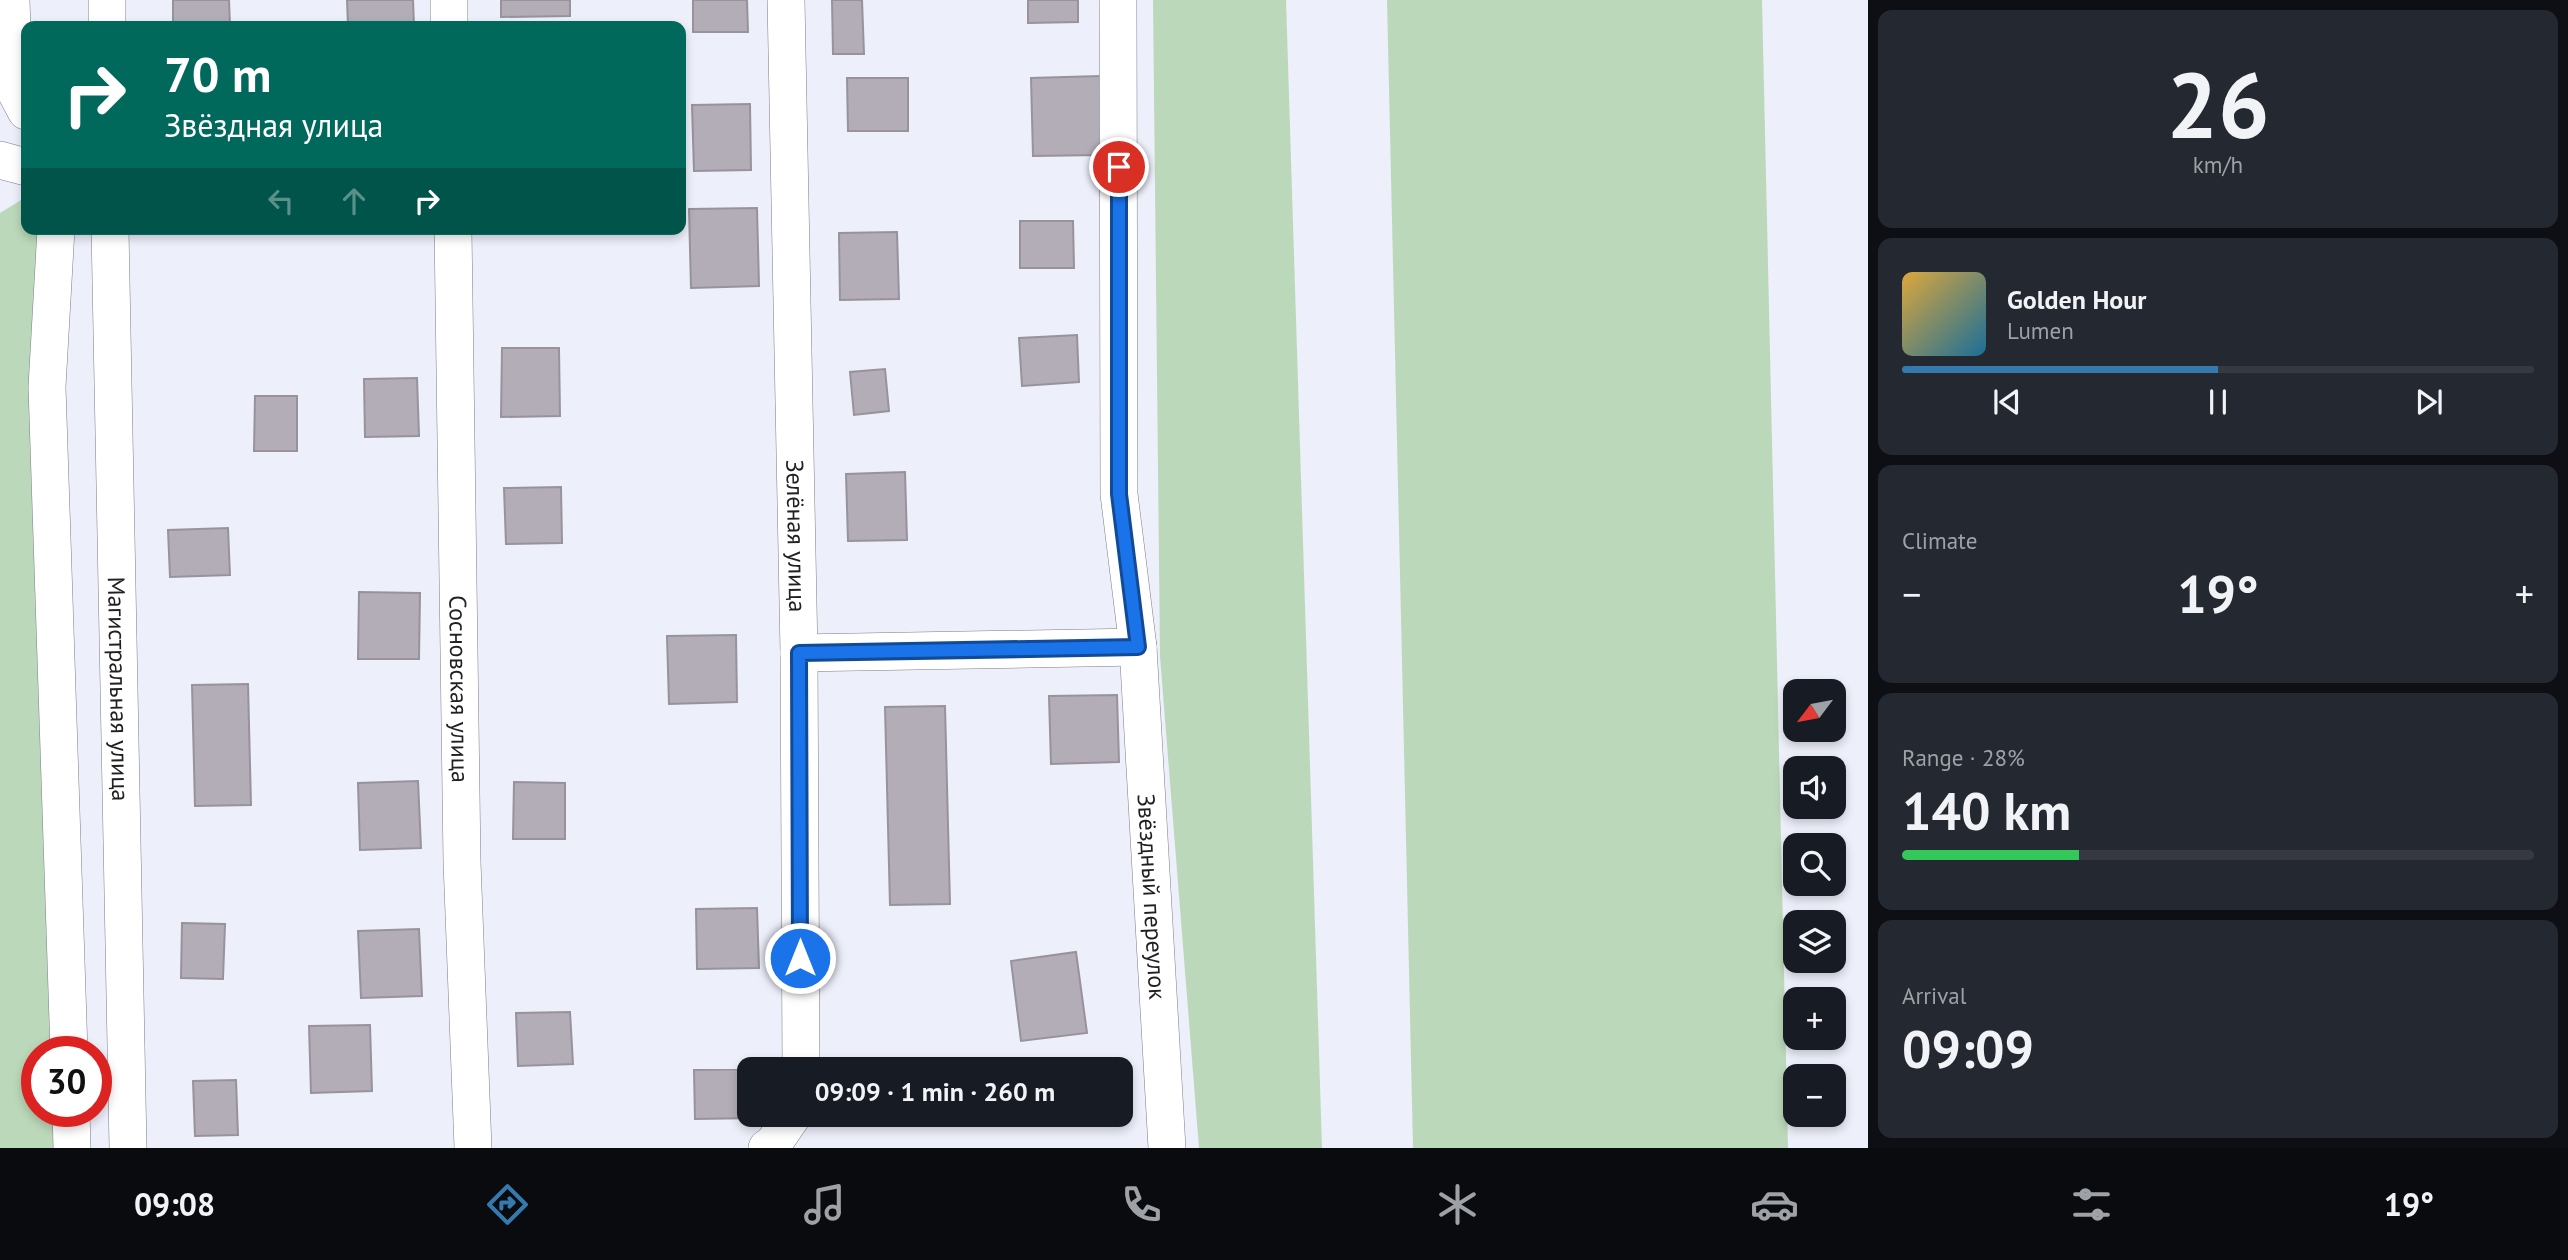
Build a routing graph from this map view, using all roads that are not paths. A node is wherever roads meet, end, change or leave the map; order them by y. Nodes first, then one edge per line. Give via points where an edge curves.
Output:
1 (12, 0) edge
2 (107, 0) edge
3 (449, 0) edge
4 (786, 0) edge
5 (1118, 0) edge
6 (107, 21) edge
7 (449, 21) edge
8 (21, 101) edge
9 (0, 160) edge
10 (21, 166) edge
11 (56, 235) edge
12 (110, 235) edge
13 (453, 235) edge
14 (1138, 647) junction
15 (799, 653) junction
16 (68, 1036) edge
17 (801, 1057) edge
18 (71, 1127) edge
19 (72, 1148) edge
20 (128, 1148) edge
21 (474, 1148) edge
22 (1167, 1148) edge

1 - 8 street via 14,88
2 - 6 street
3 - 7 street
4 - 15 street, Зелёная улица
5 - 14 street, Звёздный переулок via 1119,494
9 - 10 street
11 - 16 street via 47,387
12 - 20 street, Магистральная улица
13 - 21 street, Сосновская улица via 462,862
14 - 15 street
14 - 22 street, Звёздный переулок
15 - 17 street, Зелёная улица
18 - 19 street

